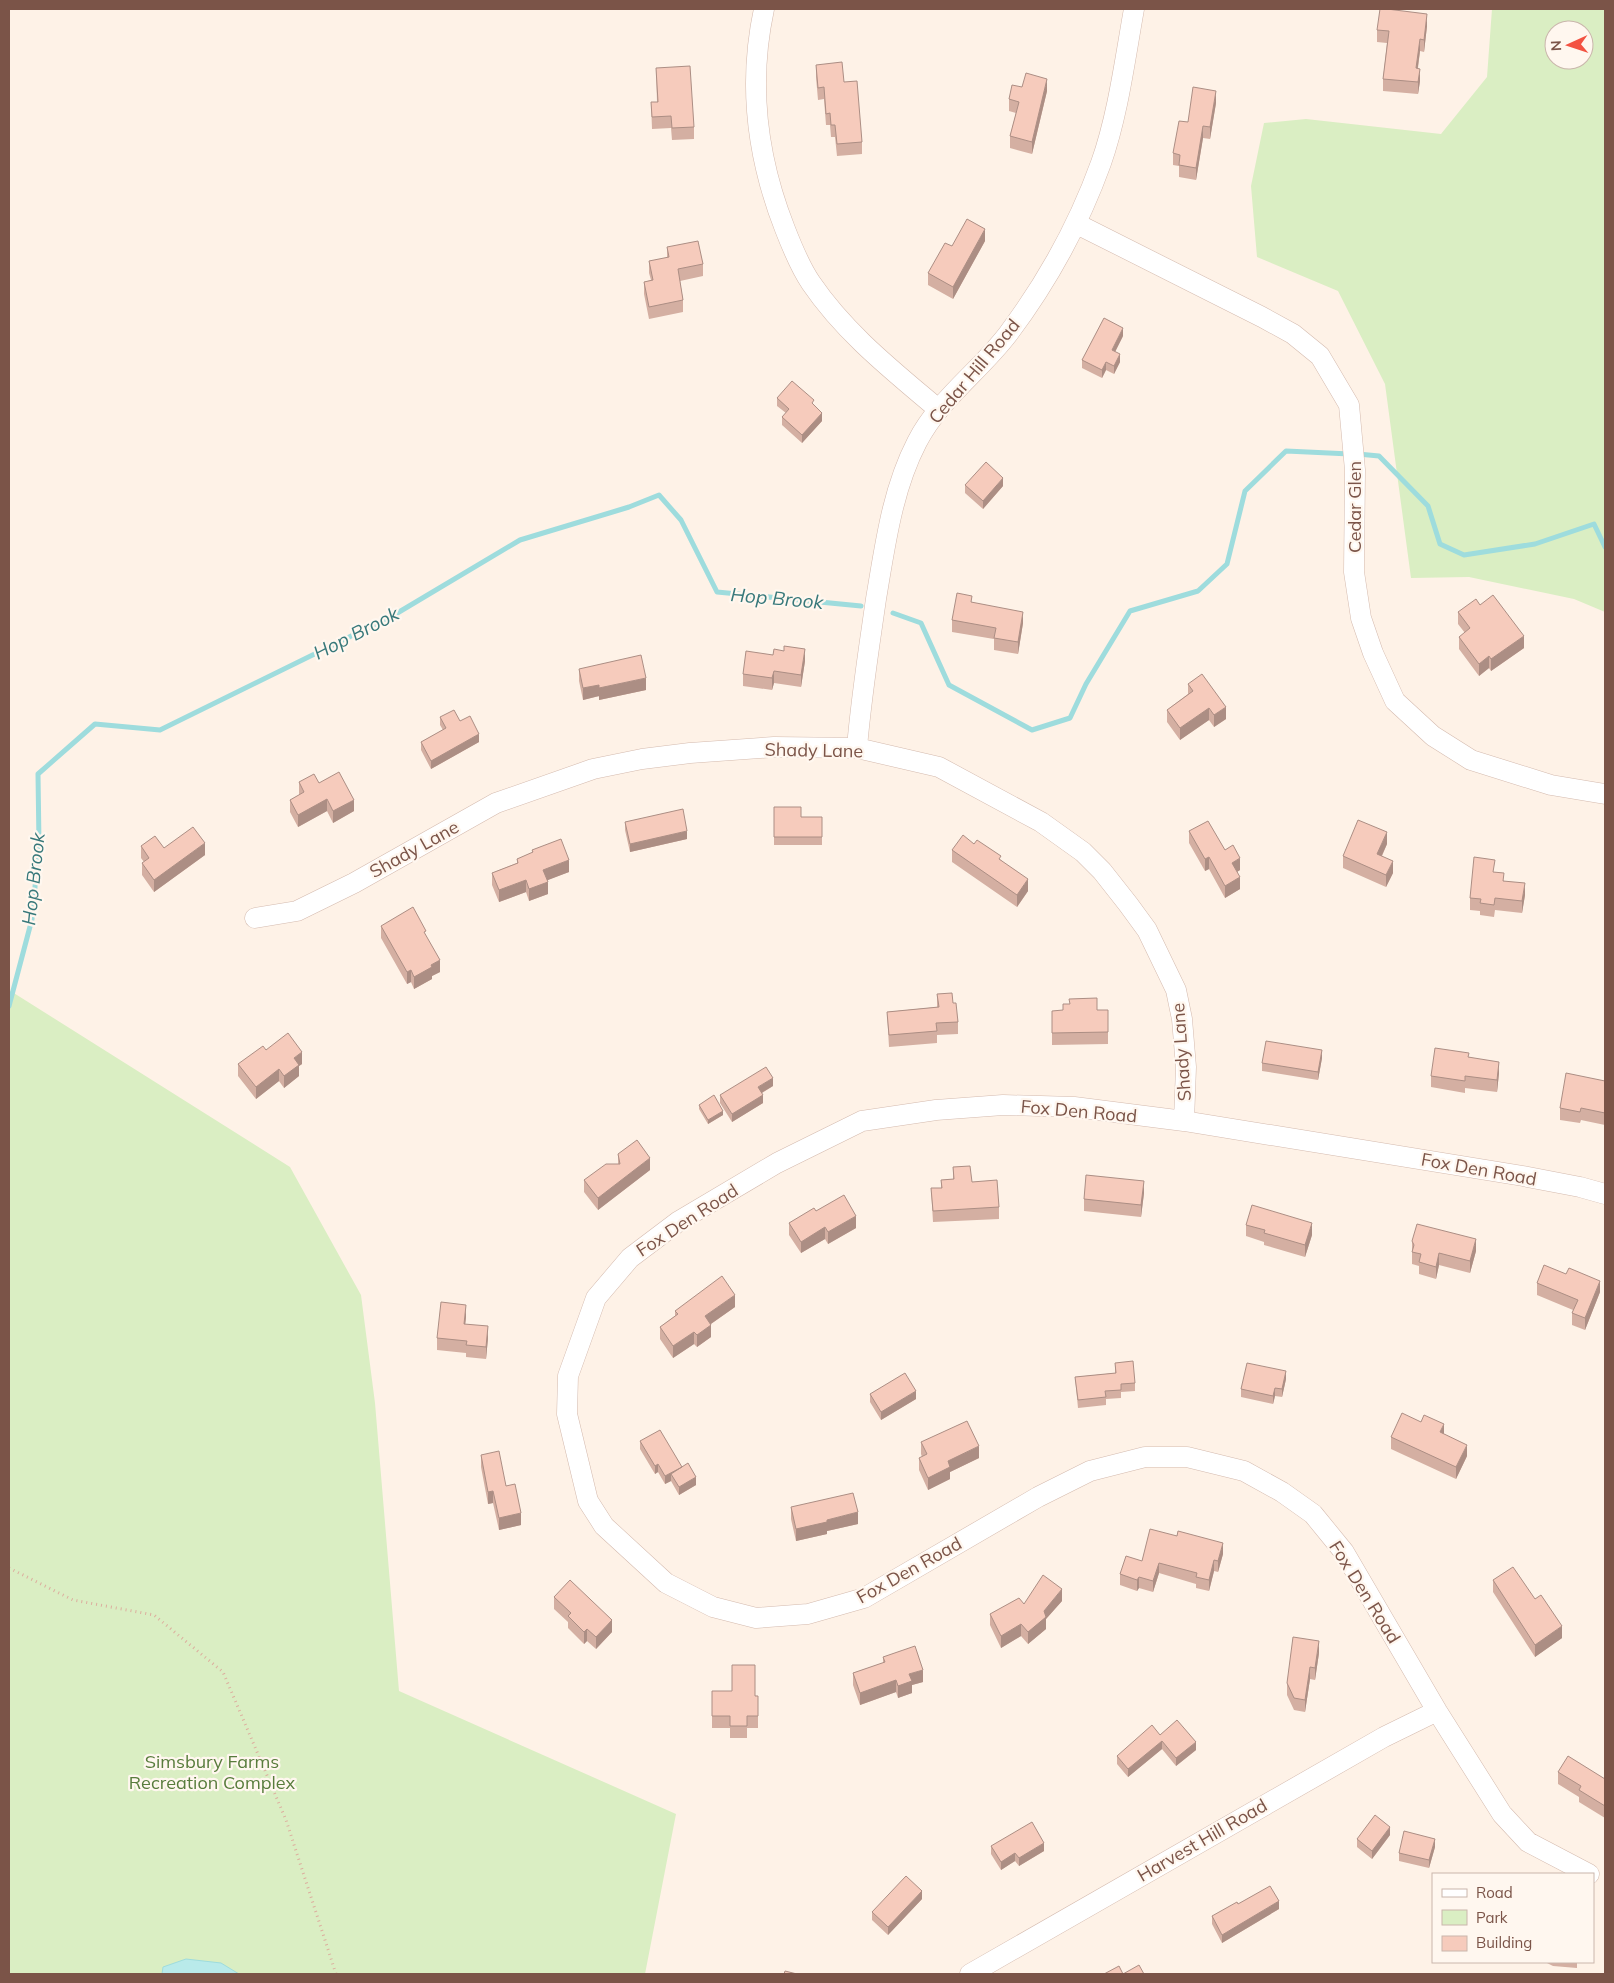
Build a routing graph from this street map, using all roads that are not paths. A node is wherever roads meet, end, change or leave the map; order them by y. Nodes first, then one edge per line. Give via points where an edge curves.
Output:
1 (764, 9) edge
2 (1134, 9) edge
3 (1076, 224) junction
4 (938, 409) junction
5 (857, 748) junction
6 (1605, 794) edge
7 (255, 918) dead end
8 (1184, 1121) junction
9 (1605, 1194) edge
10 (1437, 1711) junction
11 (1587, 1873) edge
12 (970, 1974) edge

1 - 4 street via 756,63 756,114 763,163 791,245 810,282 846,327
2 - 3 street, Cedar Hill Road via 1119,91 1101,162
3 - 4 street, Cedar Hill Road via 1033,298 1006,336
3 - 6 street, Cedar Glen via 1262,317 1293,334 1320,356 1349,405 1355,470 1354,572 1361,618 1395,701 1433,736 1471,760 1551,785
4 - 5 street, Cedar Hill Road via 917,441 902,476 889,524
5 - 7 street, Shady Lane via 774,747 690,753 593,769 496,803 354,883 297,911
5 - 8 street, Shady Lane via 939,767 1041,822 1102,870 1147,930 1176,990 1186,1067
8 - 9 street, Fox Den Road via 1523,1176
8 - 10 street, Fox Den Road via 1074,1107 1003,1105 936,1110 862,1121 777,1163 679,1221 630,1258 596,1298 568,1376 567,1414 588,1501 604,1526 666,1583 713,1607 756,1618 808,1614 864,1598 1038,1497 1090,1471 1146,1457 1187,1457 1235,1468 1282,1492 1313,1514 1344,1552
10 - 11 street, Fox Den Road via 1502,1814 1528,1842
10 - 12 street, Harvest Hill Road via 1375,1742

